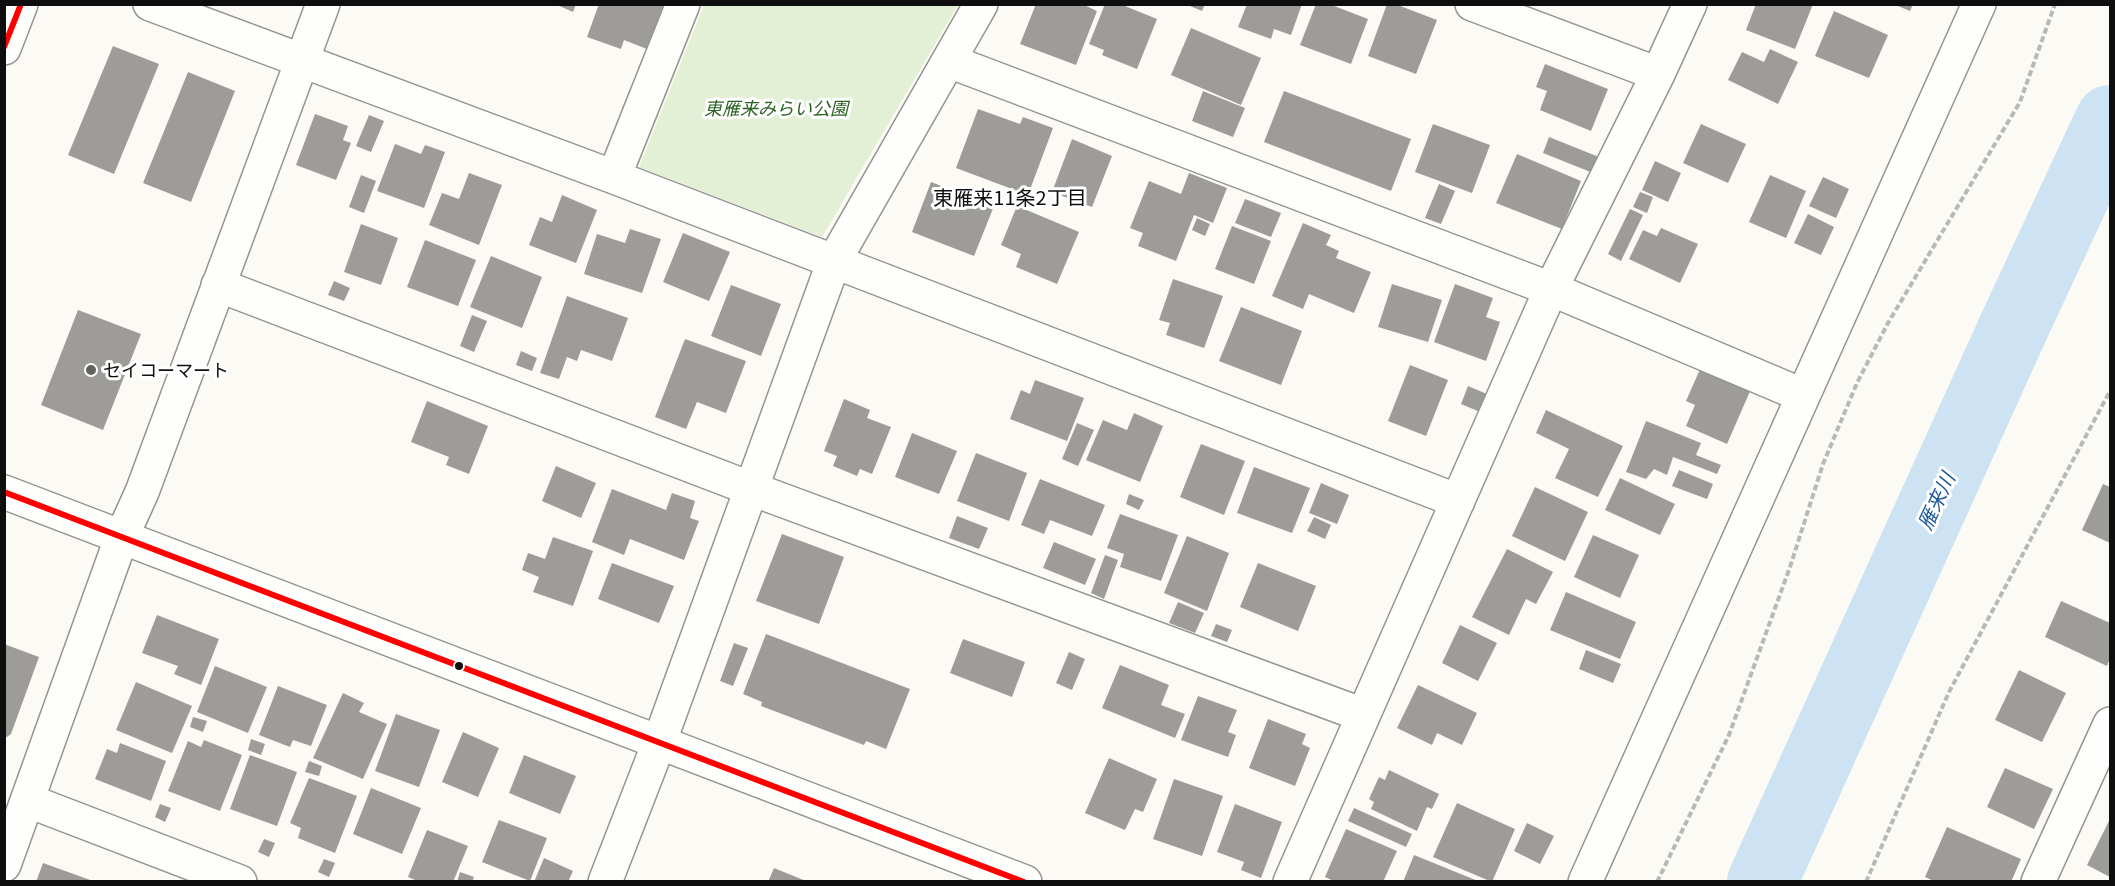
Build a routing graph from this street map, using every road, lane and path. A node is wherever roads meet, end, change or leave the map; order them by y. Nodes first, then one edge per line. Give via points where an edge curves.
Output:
1 (21, 4) edge
2 (150, 4) edge
3 (323, 4) edge
4 (683, 4) edge
5 (981, 4) edge
6 (1472, 4) edge
7 (1690, 4) edge
8 (1979, 4) edge
9 (2055, 4) edge
10 (4, 48) edge
11 (302, 61) junction
12 (949, 61) junction
13 (1658, 74) junction
14 (614, 177) junction
15 (834, 261) junction
16 (219, 285) junction
17 (1551, 290) junction
18 (2110, 391) edge
19 (1802, 395) junction
20 (752, 489) junction
21 (4, 492) edge
22 (1458, 501) junction
23 (122, 537) junction
24 (1363, 715) junction
25 (2110, 724) edge
26 (659, 743) junction
27 (29, 801) junction
28 (4, 866) edge
29 (240, 882) edge
30 (605, 882) edge
31 (1025, 882) edge
32 (1290, 882) edge
33 (1585, 882) edge
34 (1657, 882) edge
35 (1866, 882) edge
36 (2038, 882) edge

1 - 10 street
2 - 11 street
3 - 11 street
4 - 14 street
5 - 12 street
6 - 13 street
7 - 13 street
8 - 19 street
9 - 34 path via 2020,102 1888,323 1857,383 1824,464 1729,735
11 - 14 street
11 - 16 street
12 - 15 street
12 - 17 street
13 - 17 street
14 - 15 street
15 - 20 street
15 - 22 street
16 - 20 street
16 - 23 street
17 - 19 street
17 - 22 street
18 - 35 path via 1949,692
19 - 33 street
20 - 24 street
20 - 26 street
21 - 23 street
22 - 24 street
23 - 26 street
23 - 27 street
24 - 32 street
25 - 36 street
26 - 30 street
26 - 31 street
27 - 28 street
27 - 29 street

